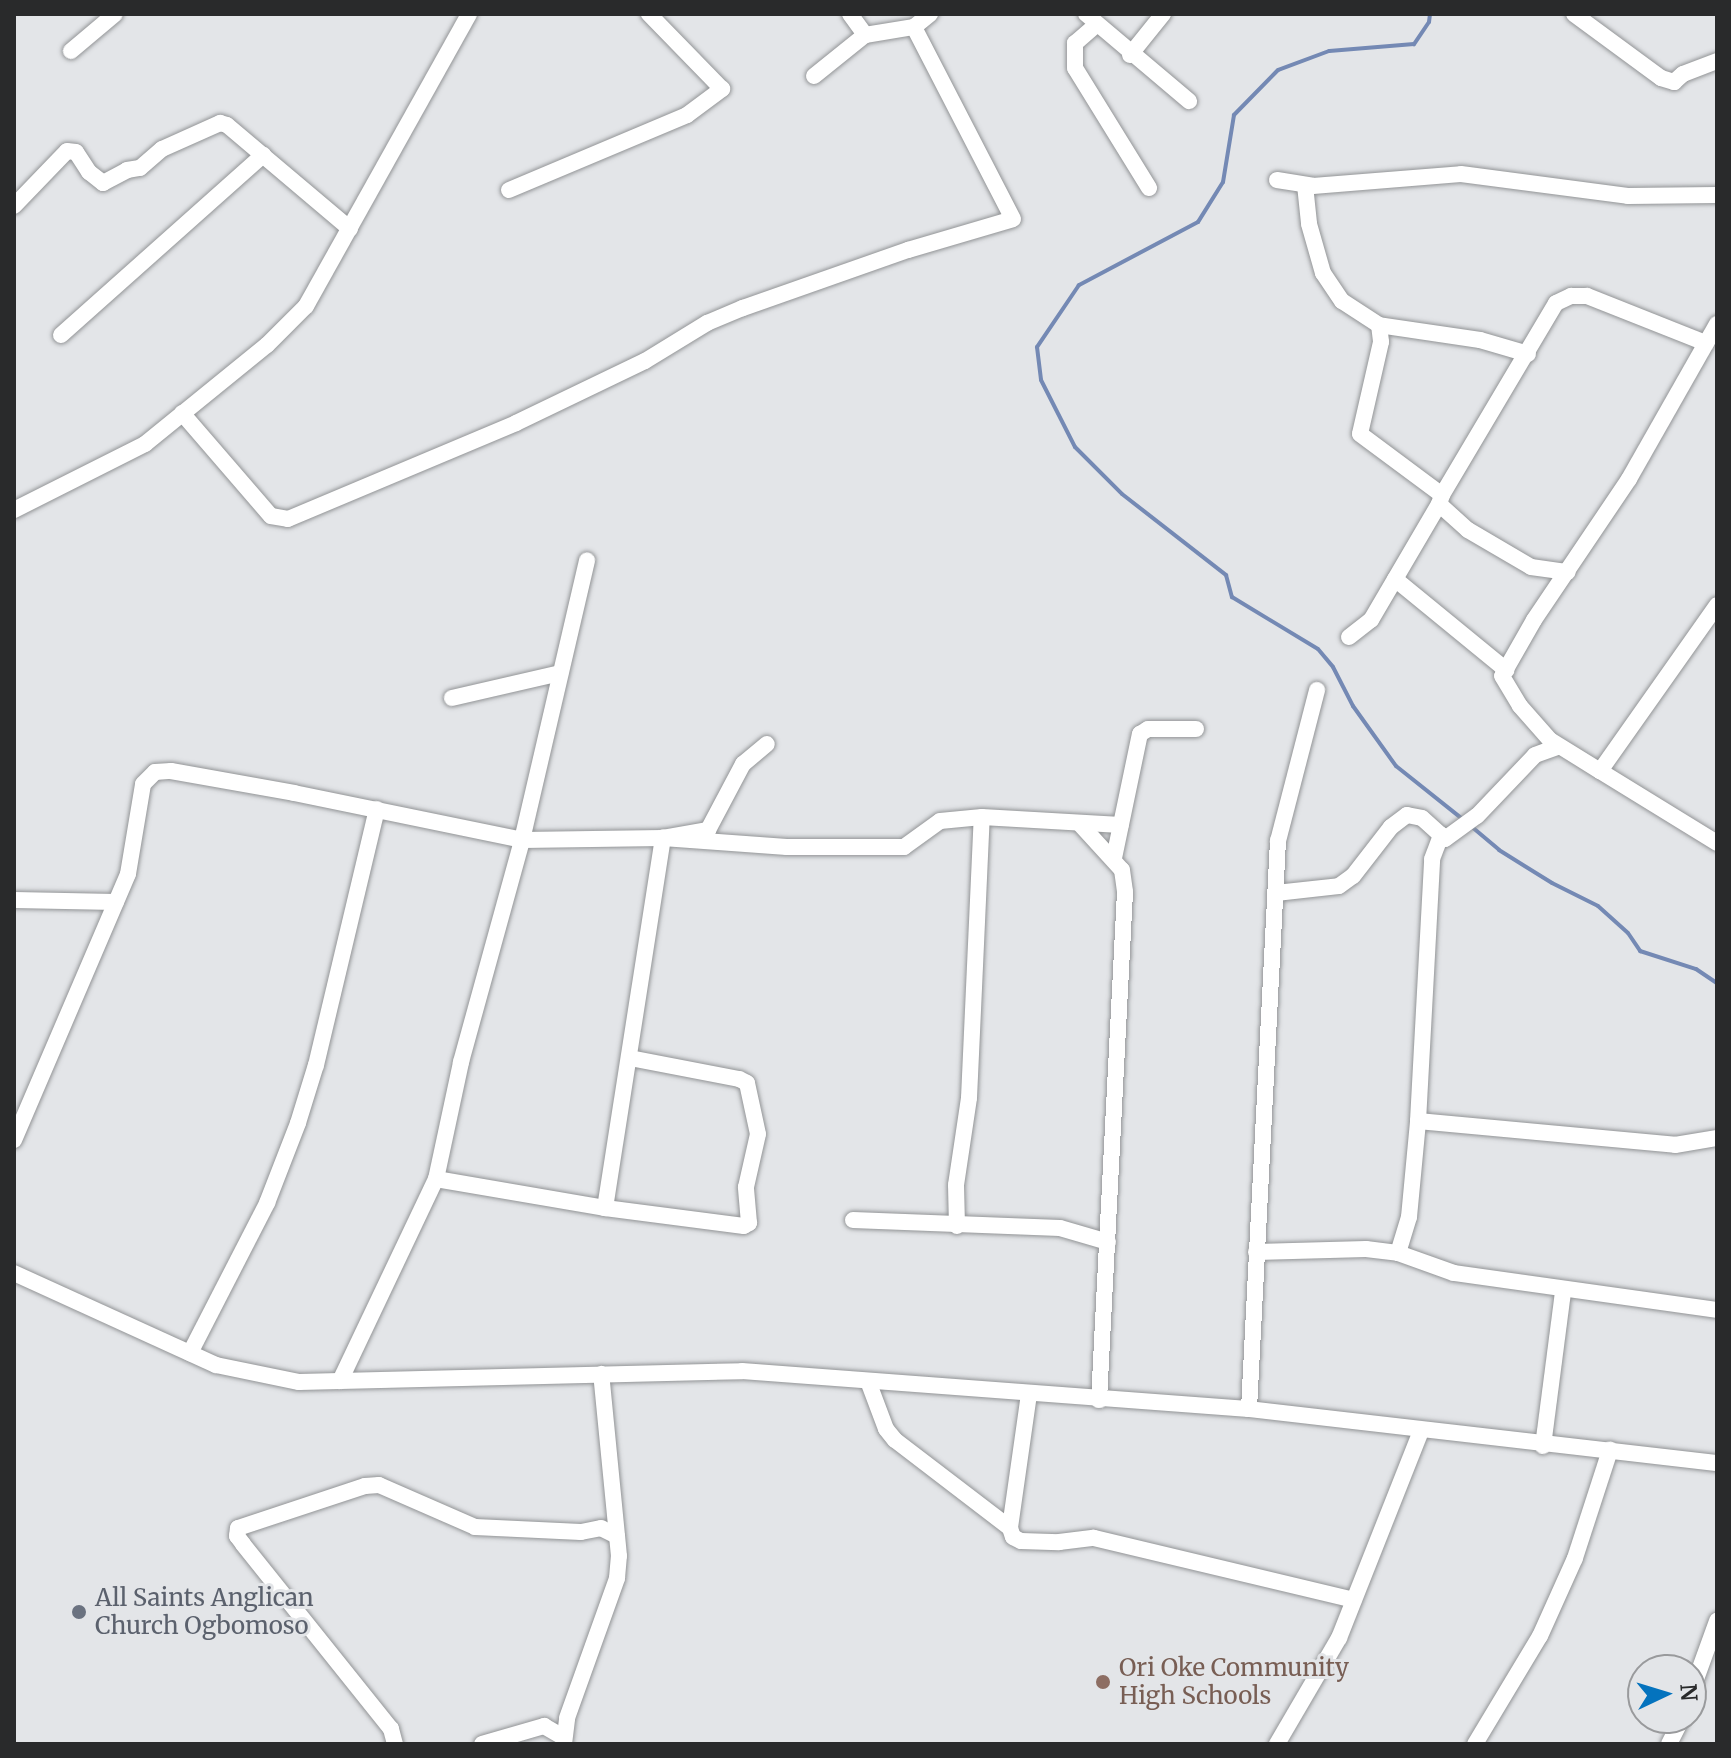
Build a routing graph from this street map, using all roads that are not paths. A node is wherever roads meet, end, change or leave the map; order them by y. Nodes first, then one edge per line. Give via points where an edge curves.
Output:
1 (115, 14) edge
2 (469, 14) edge
3 (649, 14) edge
4 (850, 14) edge
5 (930, 14) edge
6 (1163, 14) edge
7 (1574, 14) edge
8 (1091, 20) edge
9 (914, 27) junction
10 (865, 35) junction
11 (71, 51) dead end
12 (1130, 55) junction
13 (1717, 61) edge
14 (814, 76) dead end
15 (1189, 101) dead end
16 (263, 155) junction
17 (1277, 180) dead end
18 (1305, 185) junction
19 (1149, 188) dead end
20 (509, 190) dead end
21 (1717, 195) edge
22 (14, 206) edge
23 (350, 229) junction
24 (1717, 324) edge
25 (1379, 325) junction
26 (61, 335) dead end
27 (1706, 343) junction
28 (1528, 354) junction
29 (182, 413) junction
30 (1441, 500) junction
31 (14, 510) edge
32 (587, 560) dead end
33 (1568, 572) junction
34 (1395, 579) junction
35 (1717, 605) edge
36 (1349, 637) dead end
37 (1506, 670) junction
38 (560, 673) junction
39 (1317, 690) dead end
40 (452, 698) dead end
41 (1196, 729) dead end
42 (767, 744) dead end
43 (1557, 747) junction
44 (1600, 771) junction
45 (377, 809) junction
46 (982, 817) junction
47 (1080, 824) junction
48 (1121, 825) junction
49 (1441, 835) junction
50 (663, 838) junction
51 (522, 840) junction
52 (1717, 843) edge
53 (1114, 858) junction
54 (1276, 893) junction
55 (14, 900) edge
56 (116, 902) junction
57 (630, 1058) junction
58 (1418, 1121) junction
59 (1717, 1138) edge
60 (14, 1140) edge
61 (436, 1179) junction
62 (605, 1208) junction
63 (853, 1220) dead end
64 (957, 1226) junction
65 (1108, 1242) junction
66 (1256, 1252) junction
67 (1398, 1253) junction
68 (14, 1273) edge
69 (1563, 1291) junction
70 (1717, 1310) edge
71 (190, 1353) junction
72 (601, 1374) junction
73 (340, 1381) junction
74 (868, 1381) junction
75 (1029, 1394) junction
76 (1099, 1400) junction
77 (1249, 1409) junction
78 (1421, 1431) junction
79 (1543, 1446) junction
80 (1610, 1450) junction
81 (1717, 1463) edge
82 (1010, 1528) junction
83 (609, 1532) junction
84 (1354, 1600) junction
85 (1717, 1621) edge
86 (1705, 1654) edge
87 (564, 1740) edge
88 (395, 1744) edge
89 (482, 1744) edge
90 (1277, 1744) edge
91 (1475, 1744) edge

1 - 11 street
2 - 23 street
3 - 20 street via 722,89 687,115
4 - 10 street
5 - 9 street
6 - 12 street
7 - 13 street via 1661,78 1674,82
8 - 12 street
8 - 19 street via 1075,43 1075,68
9 - 10 street
9 - 29 street via 1013,219 743,308 516,423 288,519 271,516
10 - 14 street
12 - 15 street
16 - 22 street via 220,123 103,183 76,152 67,151
16 - 23 street
16 - 26 street
17 - 18 street
18 - 21 street via 1461,174 1628,196
18 - 25 street via 1323,273 1342,301
23 - 29 street via 306,306 267,345
24 - 27 street
25 - 28 street via 1421,329
25 - 30 street via 1381,342 1360,434
27 - 28 street via 1587,296 1571,296 1556,303
27 - 33 street via 1629,479
28 - 30 street
29 - 31 street via 145,444
30 - 33 street via 1468,530 1509,557 1531,567
30 - 34 street
32 - 38 street
33 - 37 street
34 - 36 street via 1371,620
34 - 37 street
35 - 44 street
37 - 43 street via 1502,676 1520,706
38 - 40 street
38 - 51 street
39 - 54 street via 1278,841
41 - 48 street via 1148,729 1140,734
42 - 50 street via 743,764 708,830
43 - 44 street
43 - 49 street via 1535,755 1477,816 1445,839
44 - 52 street
45 - 51 street
45 - 56 street via 155,772 143,784 128,874
45 - 71 street via 298,1123 267,1203
46 - 47 street
46 - 50 street via 940,821 904,847 787,847
46 - 64 street via 969,1098 956,1185
47 - 48 street
47 - 53 street
48 - 53 street
49 - 54 street via 1422,818 1407,815 1339,886
49 - 58 street via 1432,859
50 - 51 street
50 - 57 street
51 - 61 street via 461,1062
53 - 65 street via 1125,892
54 - 66 street
55 - 56 street
56 - 60 street
57 - 62 street
57 - 62 street via 747,1083 758,1122 746,1187 749,1223
58 - 59 street via 1675,1145
58 - 67 street via 1409,1217
61 - 62 street
61 - 73 street
63 - 64 street
64 - 65 street via 1060,1228
65 - 76 street
66 - 67 street
66 - 77 street
67 - 69 street via 1454,1273
68 - 71 street
69 - 70 street
69 - 79 street
71 - 73 street via 216,1365 299,1382
72 - 73 street
72 - 74 street via 742,1371
72 - 83 street
74 - 75 street
74 - 82 street via 895,1440
75 - 76 street
75 - 82 street
76 - 77 street
77 - 78 street
78 - 79 street
78 - 84 street
79 - 80 street
80 - 81 street
80 - 91 street via 1575,1558 1546,1623
82 - 84 street via 1021,1541 1094,1538
83 - 87 street via 617,1578
83 - 88 street via 475,1527 379,1485 238,1528 243,1544 391,1729
84 - 90 street via 1339,1638
85 - 86 street
87 - 89 street via 544,1726

